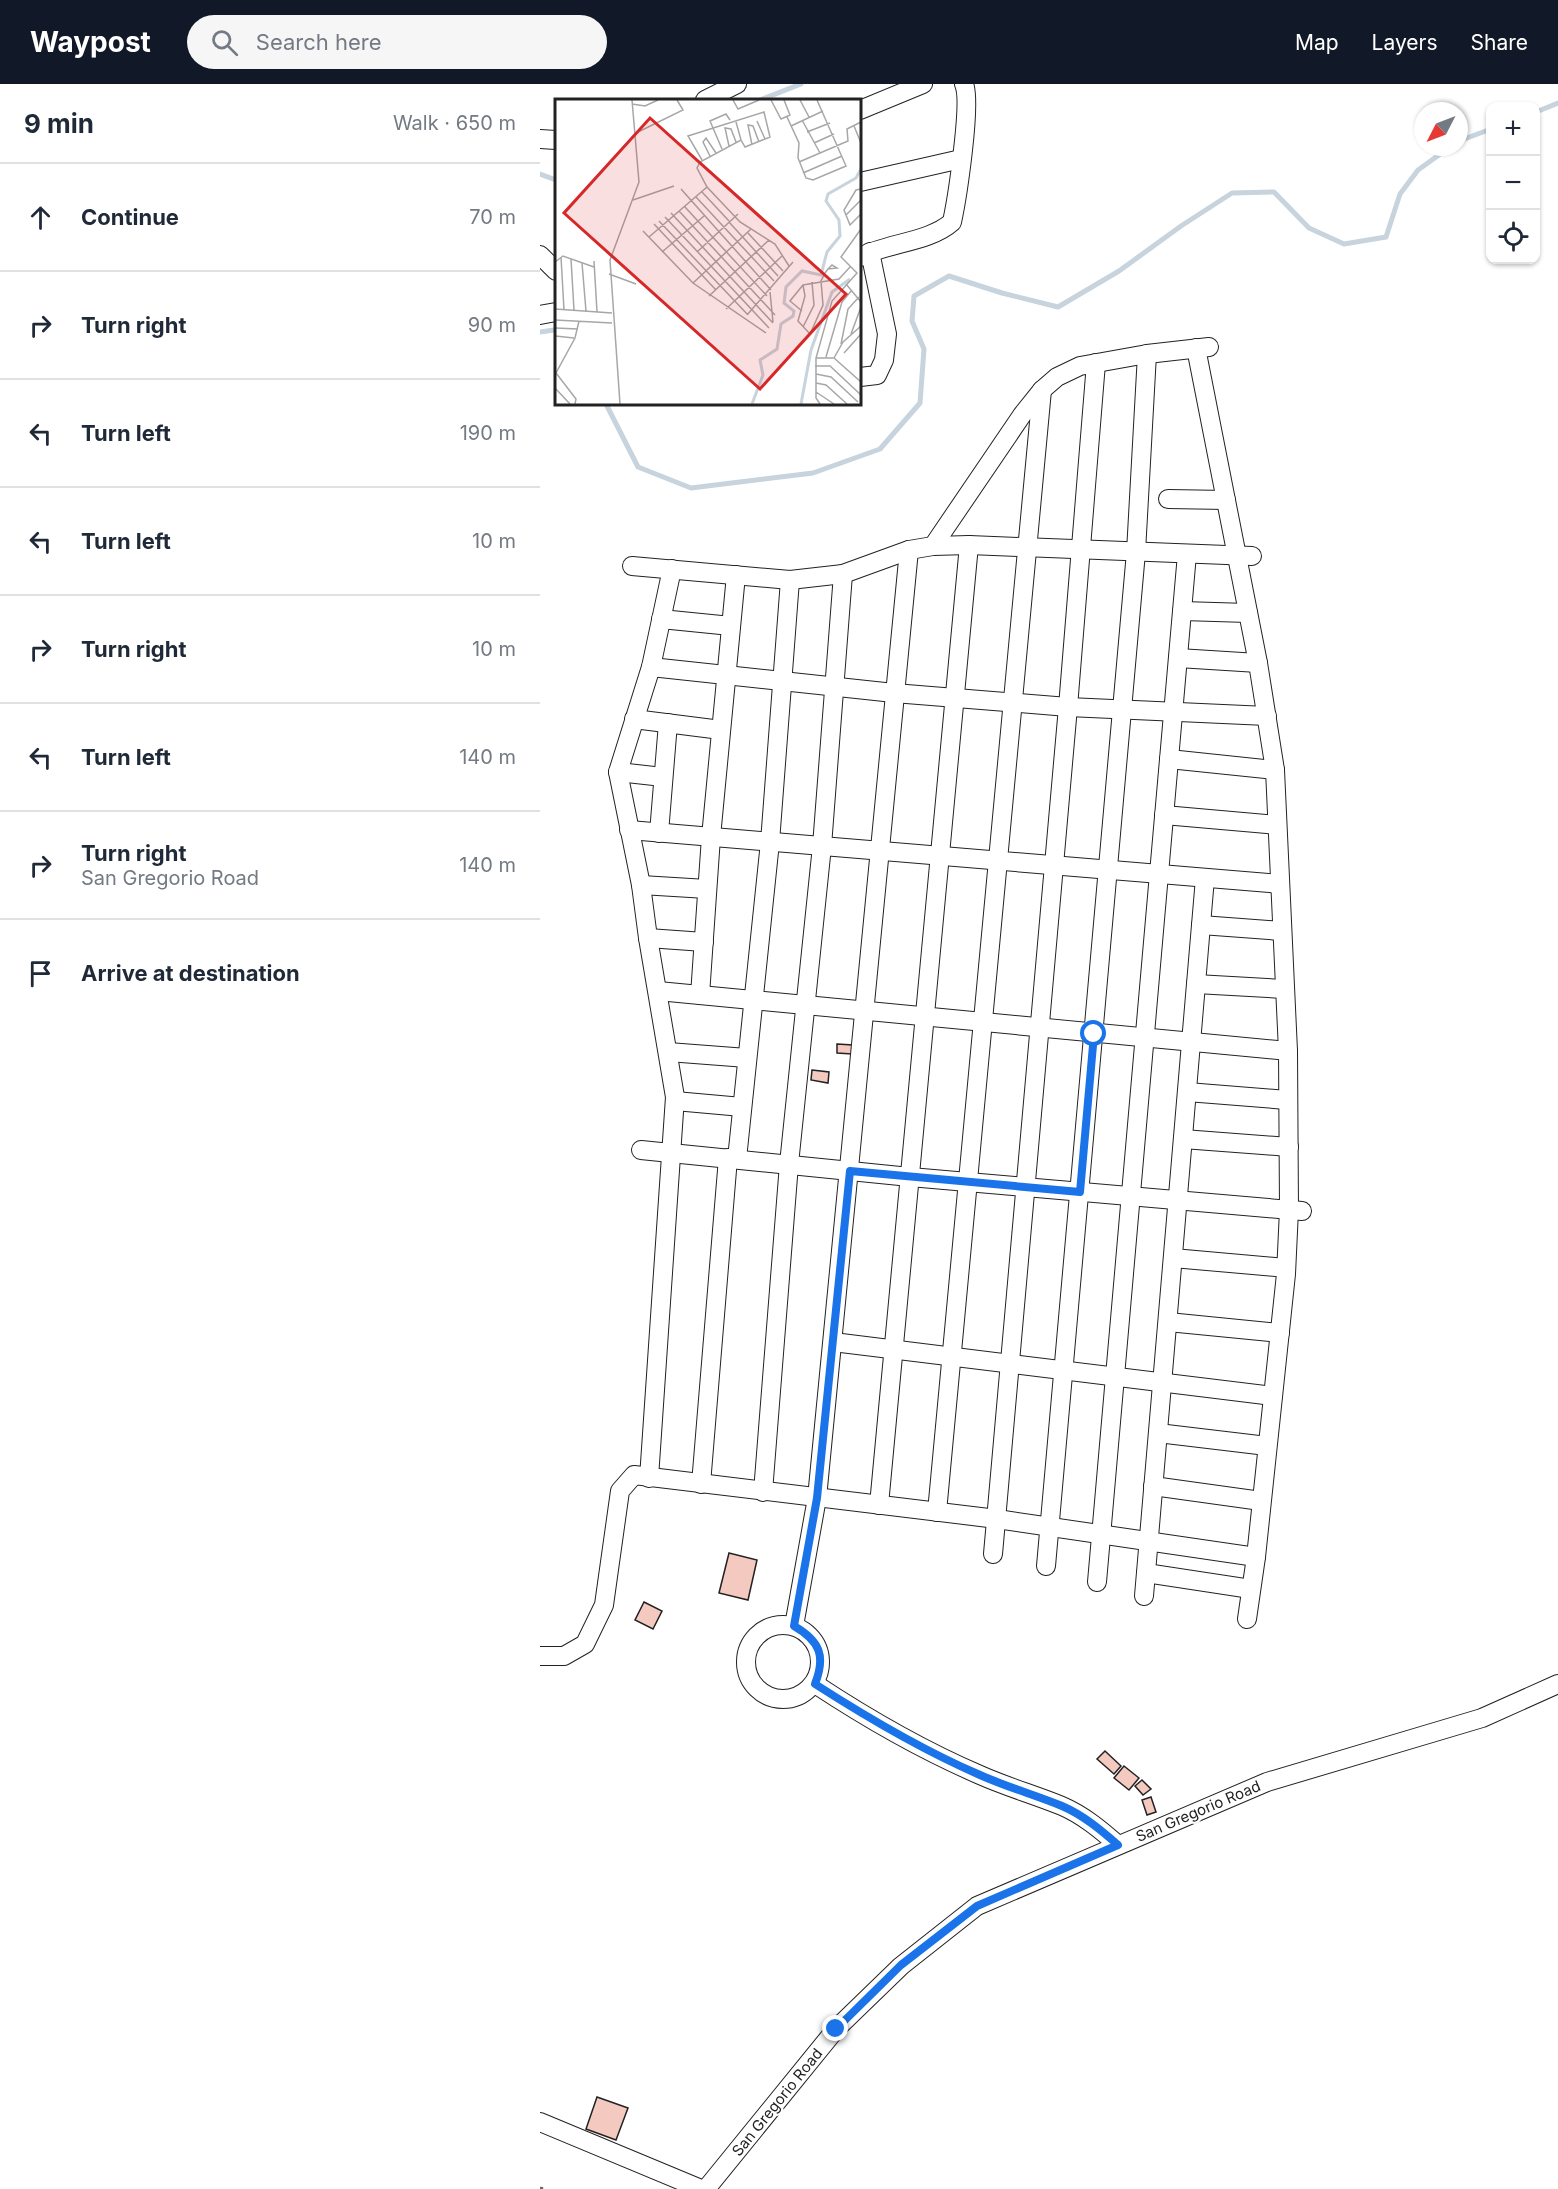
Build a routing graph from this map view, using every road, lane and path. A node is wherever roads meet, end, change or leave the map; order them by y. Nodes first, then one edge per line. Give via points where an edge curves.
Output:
1 (737, 84) edge
2 (923, 84) edge
3 (964, 84) edge
4 (707, 99) edge
5 (861, 110) edge
6 (540, 139) edge
7 (555, 140) edge
8 (961, 159) junction
9 (861, 182) edge
10 (865, 254) edge
11 (540, 255) edge
12 (555, 270) edge
13 (555, 312) edge
14 (540, 315) edge
15 (1147, 354) junction
16 (1096, 363) junction
17 (861, 377) edge
18 (1042, 390) junction
19 (1168, 499) dead end
20 (1226, 500) junction
21 (969, 545) junction
22 (933, 546) junction
23 (1027, 548) junction
24 (909, 550) junction
25 (1082, 550) junction
26 (1136, 552) junction
27 (1187, 554) junction
28 (1244, 556) junction
29 (632, 566) dead end
30 (672, 569) junction
31 (843, 574) junction
32 (736, 575) junction
33 (790, 580) junction
34 (1182, 611) junction
35 (1248, 613) junction
36 (661, 619) junction
37 (731, 626) junction
38 (1178, 658) junction
39 (1258, 663) junction
40 (651, 668) junction
41 (727, 676) junction
42 (782, 681) junction
43 (834, 687) junction
44 (894, 693) junction
45 (955, 698) junction
46 (1012, 702) junction
47 (1068, 707) junction
48 (1122, 710) junction
49 (1173, 712) junction
50 (1267, 716) junction
51 (634, 719) junction
52 (668, 723) junction
53 (721, 730) junction
54 (1169, 759) junction
55 (1275, 770) junction
56 (618, 771) junction
57 (663, 777) junction
58 (1164, 815) junction
59 (1277, 825) junction
60 (630, 830) junction
61 (659, 833) junction
62 (711, 837) junction
63 (770, 842) junction
64 (822, 846) junction
65 (879, 851) junction
66 (940, 856) junction
67 (998, 861) junction
68 (1054, 865) junction
69 (1108, 870) junction
70 (1159, 874) junction
71 (1205, 878) junction
72 (1280, 884) junction
73 (641, 885) junction
74 (707, 889) junction
75 (1201, 925) junction
76 (1282, 931) junction
77 (648, 938) junction
78 (704, 942) junction
79 (1196, 984) junction
80 (1284, 989) junction
81 (658, 991) junction
82 (700, 995) junction
83 (753, 1000) junction
84 (805, 1006) junction
85 (864, 1011) junction
86 (925, 1017) junction
87 (983, 1023) junction
88 (1040, 1028) junction
89 (1094, 1034) junction
90 (1145, 1038) junction
91 (1191, 1043) junction
92 (1288, 1051) junction
93 (668, 1052) junction
94 (747, 1058) junction
95 (1187, 1092) junction
96 (1287, 1100) junction
97 (675, 1101) junction
98 (742, 1107) junction
99 (1183, 1139) junction
100 (1288, 1147) junction
101 (641, 1150) dead end
102 (673, 1153) junction
103 (732, 1159) junction
104 (789, 1164) junction
105 (850, 1171) junction
106 (910, 1177) junction
107 (968, 1182) junction
108 (1026, 1187) junction
109 (1080, 1192) junction
110 (1131, 1197) junction
111 (1178, 1201) junction
112 (1295, 1211) junction
113 (1173, 1258) junction
114 (1286, 1268) junction
115 (1168, 1322) junction
116 (1280, 1333) junction
117 (833, 1342) junction
118 (894, 1350) junction
119 (952, 1357) junction
120 (1011, 1364) junction
121 (1064, 1371) junction
122 (1115, 1378) junction
123 (1163, 1384) junction
124 (1273, 1396) junction
125 (1158, 1433) junction
126 (1267, 1446) junction
127 (649, 1478) junction
128 (701, 1484) junction
129 (1153, 1486) junction
130 (763, 1491) junction
131 (817, 1498) junction
132 (1261, 1501) junction
133 (879, 1505) junction
134 (938, 1512) junction
135 (997, 1519) junction
136 (1050, 1527) junction
137 (1101, 1534) junction
138 (1149, 1541) junction
139 (993, 1554) dead end
140 (1256, 1557) junction
141 (1046, 1566) dead end
142 (1146, 1574) junction
143 (1097, 1581) dead end
144 (1251, 1589) junction
145 (1144, 1596) dead end
146 (1247, 1619) dead end
147 (794, 1626) junction
148 (540, 1656) edge
149 (815, 1684) junction
150 (1558, 1684) edge
151 (1118, 1845) junction
152 (540, 2122) edge
153 (701, 2189) edge
154 (706, 2189) edge

1 - 4 street
2 - 5 street
3 - 8 street via 967,91
6 - 7 street
8 - 9 street
8 - 10 street via 952,222 942,231
10 - 17 street via 887,334 884,360 877,375
11 - 12 street
13 - 14 street
15 - 16 street
15 - 20 street via 1203,347
15 - 26 street
16 - 18 street via 1057,377
16 - 25 street
18 - 22 street
18 - 23 street
19 - 20 street
20 - 28 street
21 - 22 street
21 - 23 street
21 - 45 street
22 - 24 street
23 - 25 street
23 - 46 street
24 - 31 street
24 - 44 street
25 - 26 street
25 - 47 street
26 - 27 street
26 - 48 street
27 - 28 street
27 - 34 street
28 - 35 street
29 - 30 street
30 - 32 street
30 - 36 street
31 - 33 street
31 - 43 street
32 - 33 street
32 - 37 street
33 - 42 street
34 - 35 street
34 - 38 street
35 - 39 street
36 - 37 street
36 - 40 street
37 - 41 street
38 - 39 street
38 - 49 street
39 - 50 street
40 - 41 street
40 - 51 street
41 - 42 street
41 - 53 street
42 - 43 street
42 - 63 street
43 - 44 street
43 - 64 street
44 - 45 street
44 - 65 street
45 - 46 street
45 - 66 street
46 - 47 street
46 - 67 street
47 - 48 street
47 - 68 street
48 - 49 street
48 - 69 street
49 - 50 street
49 - 54 street
50 - 55 street
51 - 52 street
51 - 56 street
52 - 53 street
52 - 57 street
53 - 62 street
54 - 55 street
54 - 58 street
55 - 59 street
56 - 57 street
56 - 60 street
57 - 61 street
58 - 59 street
58 - 70 street
59 - 72 street
60 - 61 street
60 - 73 street
61 - 62 street
62 - 63 street
62 - 74 street
63 - 64 street
63 - 83 street
64 - 65 street
64 - 84 street
65 - 66 street
65 - 85 street
66 - 67 street
66 - 86 street
67 - 68 street
67 - 87 street
68 - 69 street
68 - 88 street
69 - 70 street
69 - 89 street
70 - 71 street
70 - 90 street
71 - 72 street
71 - 75 street
72 - 76 street
73 - 74 street
73 - 77 street
74 - 78 street
75 - 76 street
75 - 79 street
76 - 80 street
77 - 78 street
77 - 81 street
78 - 82 street
79 - 80 street
79 - 91 street
80 - 92 street
81 - 82 street
81 - 93 street
82 - 83 street
83 - 84 street
83 - 94 street
84 - 85 street
84 - 104 street
85 - 86 street
85 - 105 street
86 - 87 street
86 - 106 street
87 - 88 street
87 - 107 street
88 - 89 street
88 - 108 street
89 - 90 street
89 - 109 street
90 - 91 street
90 - 110 street
91 - 92 street
91 - 95 street
92 - 96 street
93 - 94 street
93 - 97 street
94 - 98 street
95 - 96 street
95 - 99 street
96 - 100 street
97 - 98 street
97 - 102 street
98 - 103 street
99 - 100 street
99 - 111 street
100 - 112 street
101 - 102 street
102 - 103 street
102 - 127 street
103 - 104 street
103 - 128 street
104 - 105 street
104 - 130 street
105 - 106 street
105 - 117 street
106 - 107 street
106 - 118 street
107 - 108 street
107 - 119 street
108 - 109 street
108 - 120 street
109 - 110 street
109 - 121 street
110 - 111 street
110 - 122 street
111 - 112 street
111 - 113 street
112 - 114 street
113 - 114 street
113 - 115 street
114 - 116 street
115 - 116 street
115 - 123 street
116 - 124 street
117 - 118 street
117 - 131 street
118 - 119 street
118 - 133 street
119 - 120 street
119 - 134 street
120 - 121 street
120 - 135 street
121 - 122 street
121 - 136 street
122 - 123 street
122 - 137 street
123 - 124 street
123 - 125 street
124 - 126 street
125 - 126 street
125 - 129 street
126 - 132 street
127 - 128 street
127 - 148 street via 634,1475 620,1491 604,1605 585,1644 564,1656
128 - 130 street
129 - 132 street
129 - 138 street
130 - 131 street
131 - 133 street
131 - 147 street
132 - 140 street
133 - 134 street
134 - 135 street
135 - 136 street
135 - 139 street
136 - 137 street
136 - 141 street
137 - 138 street
137 - 143 street
138 - 140 street
138 - 142 street
140 - 144 street
142 - 144 street
142 - 145 street
144 - 146 street
147 - 149 street via 809,1635 819,1650 821,1667
147 - 149 street via 776,1625 759,1633 748,1648 745,1666 752,1684 765,1696 783,1701 801,1696
149 - 151 street via 869,1720 933,1753 981,1776 1064,1806
150 - 151 street, San Gregorio Road via 1482,1718 1267,1782
151 - 154 street, San Gregorio Road via 977,1906 901,1965 836,2029
152 - 153 street

